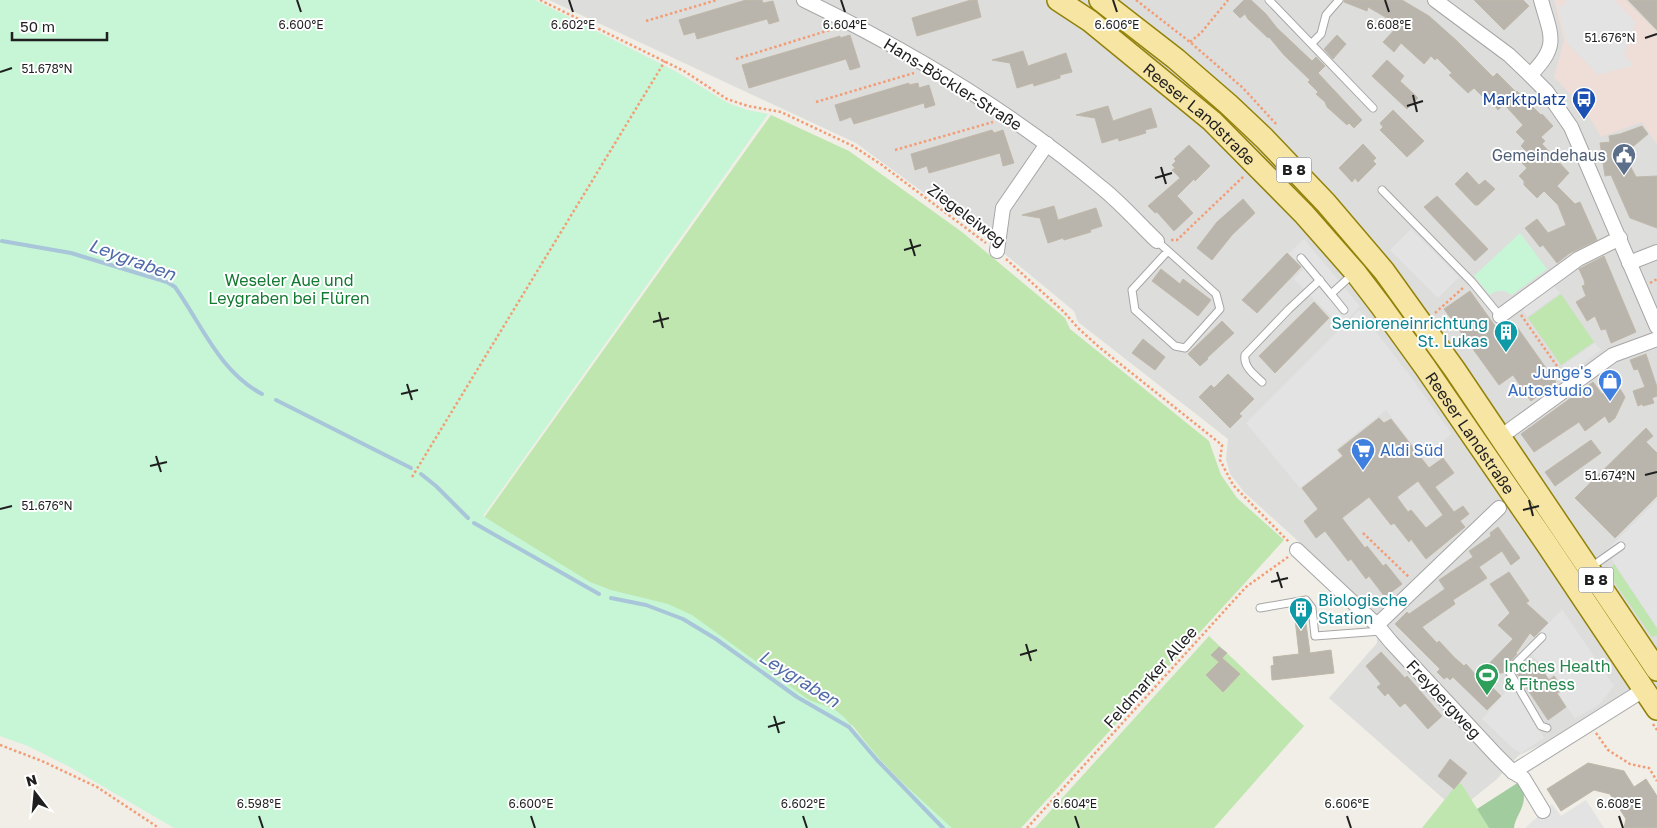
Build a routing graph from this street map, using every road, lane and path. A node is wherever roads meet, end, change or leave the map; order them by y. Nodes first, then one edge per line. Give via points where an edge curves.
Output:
1 (540, 0) edge
2 (717, 0) edge
3 (804, 0) edge
4 (1058, 0) edge
5 (1100, 0) edge
6 (1228, 0) edge
7 (1269, 0) edge
8 (1339, 0) edge
9 (1434, 0) edge
10 (1541, 0) edge
11 (646, 21) dead end
12 (851, 23) junction
13 (1312, 43) junction
14 (736, 58) dead end
15 (1176, 58) junction
16 (665, 61) junction
17 (932, 68) junction
18 (1530, 74) junction
19 (816, 102) dead end
20 (1373, 108) dead end
21 (1009, 117) junction
22 (1047, 144) junction
23 (895, 150) dead end
24 (1237, 170) dead end
25 (1382, 190) dead end
26 (1620, 238) junction
27 (1157, 241) junction
28 (996, 251) junction
29 (1167, 252) junction
30 (1657, 252) edge
31 (1301, 258) dead end
32 (1629, 263) junction
33 (1354, 272) junction
34 (1320, 280) junction
35 (1472, 282) junction
36 (1331, 294) junction
37 (1515, 305) junction
38 (1344, 310) dead end
39 (1500, 316) joint
40 (1430, 317) dead end
41 (1657, 327) edge
42 (1657, 339) edge
43 (1262, 382) dead end
44 (1570, 385) junction
45 (1510, 430) dead end
46 (412, 477) dead end
47 (1499, 508) dead end
48 (1363, 533) dead end
49 (1621, 546) dead end
50 (1297, 550) junction
51 (1589, 569) junction
52 (1418, 586) junction
53 (1260, 608) dead end
54 (1379, 628) junction
55 (1542, 637) dead end
56 (1657, 670) edge
57 (1651, 685) edge
58 (1655, 716) edge
59 (1590, 724) junction
60 (1547, 728) dead end
61 (1657, 730) edge
62 (0, 745) edge
63 (1513, 772) junction
64 (1657, 781) edge
65 (1543, 811) dead end
66 (159, 828) edge
67 (1028, 828) edge

1 - 16 path, Ziegeleiweg
2 - 11 path
3 - 12 street, Hans-Böckler-Straße
4 - 33 main road, Reeser Landstraße / B 8 via 1090,21 1212,121 1304,214
5 - 15 main road, Reeser Landstraße / B 8
6 - 15 path
7 - 13 lane
8 - 13 lane via 1326,15 1321,34
9 - 18 street
10 - 18 street via 1551,46 1542,64
12 - 14 path
12 - 17 street, Hans-Böckler-Straße
13 - 20 lane
15 - 51 main road, Reeser Landstraße / B 8 via 1264,138 1384,271
16 - 28 path, Ziegeleiweg via 727,99 781,112 853,146
16 - 46 path
17 - 19 path
17 - 21 street, Hans-Böckler-Straße
18 - 26 street via 1571,127
21 - 22 street, Hans-Böckler-Straße
21 - 23 path
22 - 27 street, Hans-Böckler-Straße via 1104,189
22 - 28 street via 1004,208
24 - 27 path via 1244,176 1177,240
25 - 35 lane
26 - 32 street
26 - 37 street via 1578,258
27 - 29 lane
28 - 50 path, Ziegeleiweg via 1099,347 1222,444 1220,460 1233,485
29 - 29 lane via 1216,294 1220,309 1185,348 1174,346 1135,310 1132,290
30 - 32 street
31 - 34 lane
32 - 41 street
33 - 36 lane
33 - 57 main road, Reeser Landstraße / B 8
34 - 36 lane
34 - 43 lane via 1245,355 1247,367
35 - 39 lane
35 - 40 path
36 - 38 lane
37 - 39 street
37 - 44 path
42 - 44 street via 1613,355
44 - 45 street
47 - 52 street
48 - 52 path
49 - 51 lane
50 - 54 street, Freybergweg
50 - 67 path, Feldmarker Allee via 1246,587
51 - 56 main road, Reeser Landstraße / B 8
52 - 54 street
53 - 54 lane via 1306,600 1312,608 1315,636
54 - 63 street, Freybergweg
55 - 60 lane via 1510,673 1541,726
57 - 58 main road, Reeser Landstraße / B 8
57 - 59 street
58 - 61 path
59 - 63 street
59 - 64 path via 1608,750 1630,764 1649,768
62 - 66 path via 97,787
63 - 65 street, Freybergweg via 1523,778

